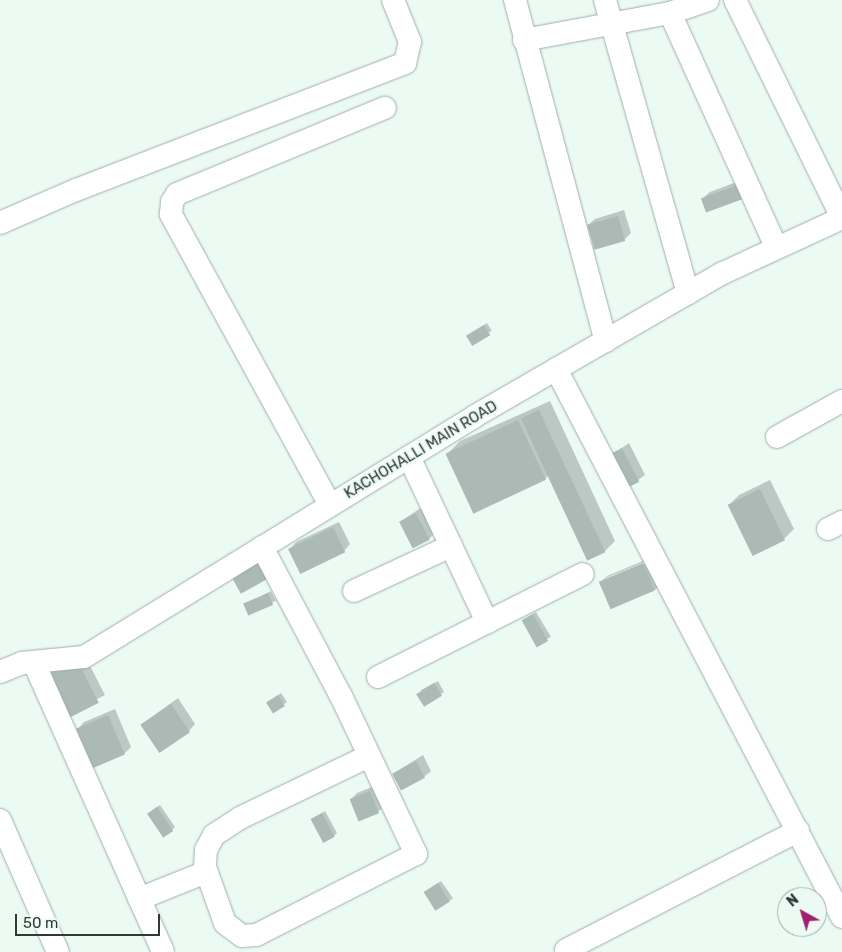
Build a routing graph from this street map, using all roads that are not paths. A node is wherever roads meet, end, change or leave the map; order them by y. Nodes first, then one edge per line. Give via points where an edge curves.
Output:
1 (393, 0) edge
2 (516, 0) edge
3 (735, 0) edge
4 (706, 1) edge
5 (607, 11) edge
6 (670, 12) junction
7 (524, 40) junction
8 (385, 108) dead end
9 (842, 218) edge
10 (0, 223) edge
11 (776, 247) junction
12 (688, 293) junction
13 (606, 341) junction
14 (556, 370) junction
15 (842, 401) edge
16 (778, 437) dead end
17 (409, 456) junction
18 (330, 505) junction
19 (451, 546) junction
20 (262, 547) junction
21 (583, 574) dead end
22 (354, 591) dead end
23 (487, 622) junction
24 (34, 663) junction
25 (0, 672) edge
26 (378, 677) dead end
27 (369, 756) junction
28 (0, 820) edge
29 (798, 831) junction
30 (206, 872) junction
31 (140, 899) junction
32 (842, 916) edge
33 (566, 950) dead end
34 (58, 952) edge
35 (163, 952) edge

1 - 10 street via 410,42 405,63 76,190
2 - 7 street
3 - 9 street
4 - 6 street
5 - 6 street
5 - 7 street
5 - 12 street
6 - 11 street
7 - 13 street
8 - 18 street via 177,194 172,202 171,214
9 - 11 street, KACHOHALLI MAIN ROAD
11 - 12 street, KACHOHALLI MAIN ROAD
12 - 13 street, KACHOHALLI MAIN ROAD
13 - 14 street, KACHOHALLI MAIN ROAD
14 - 17 street, KACHOHALLI MAIN ROAD
14 - 29 street
15 - 16 street
17 - 18 street, KACHOHALLI MAIN ROAD
17 - 19 street
18 - 20 street, KACHOHALLI MAIN ROAD
19 - 22 street
19 - 23 street
20 - 24 street, KACHOHALLI MAIN ROAD via 84,657
20 - 27 street
21 - 23 street
23 - 26 street
24 - 25 street, KACHOHALLI MAIN ROAD via 22,663
24 - 31 street
27 - 30 street via 240,818 214,834 206,850
27 - 30 street via 416,854 256,935 242,936 225,923
28 - 34 street
29 - 32 street
29 - 33 street
30 - 31 street
31 - 35 street

